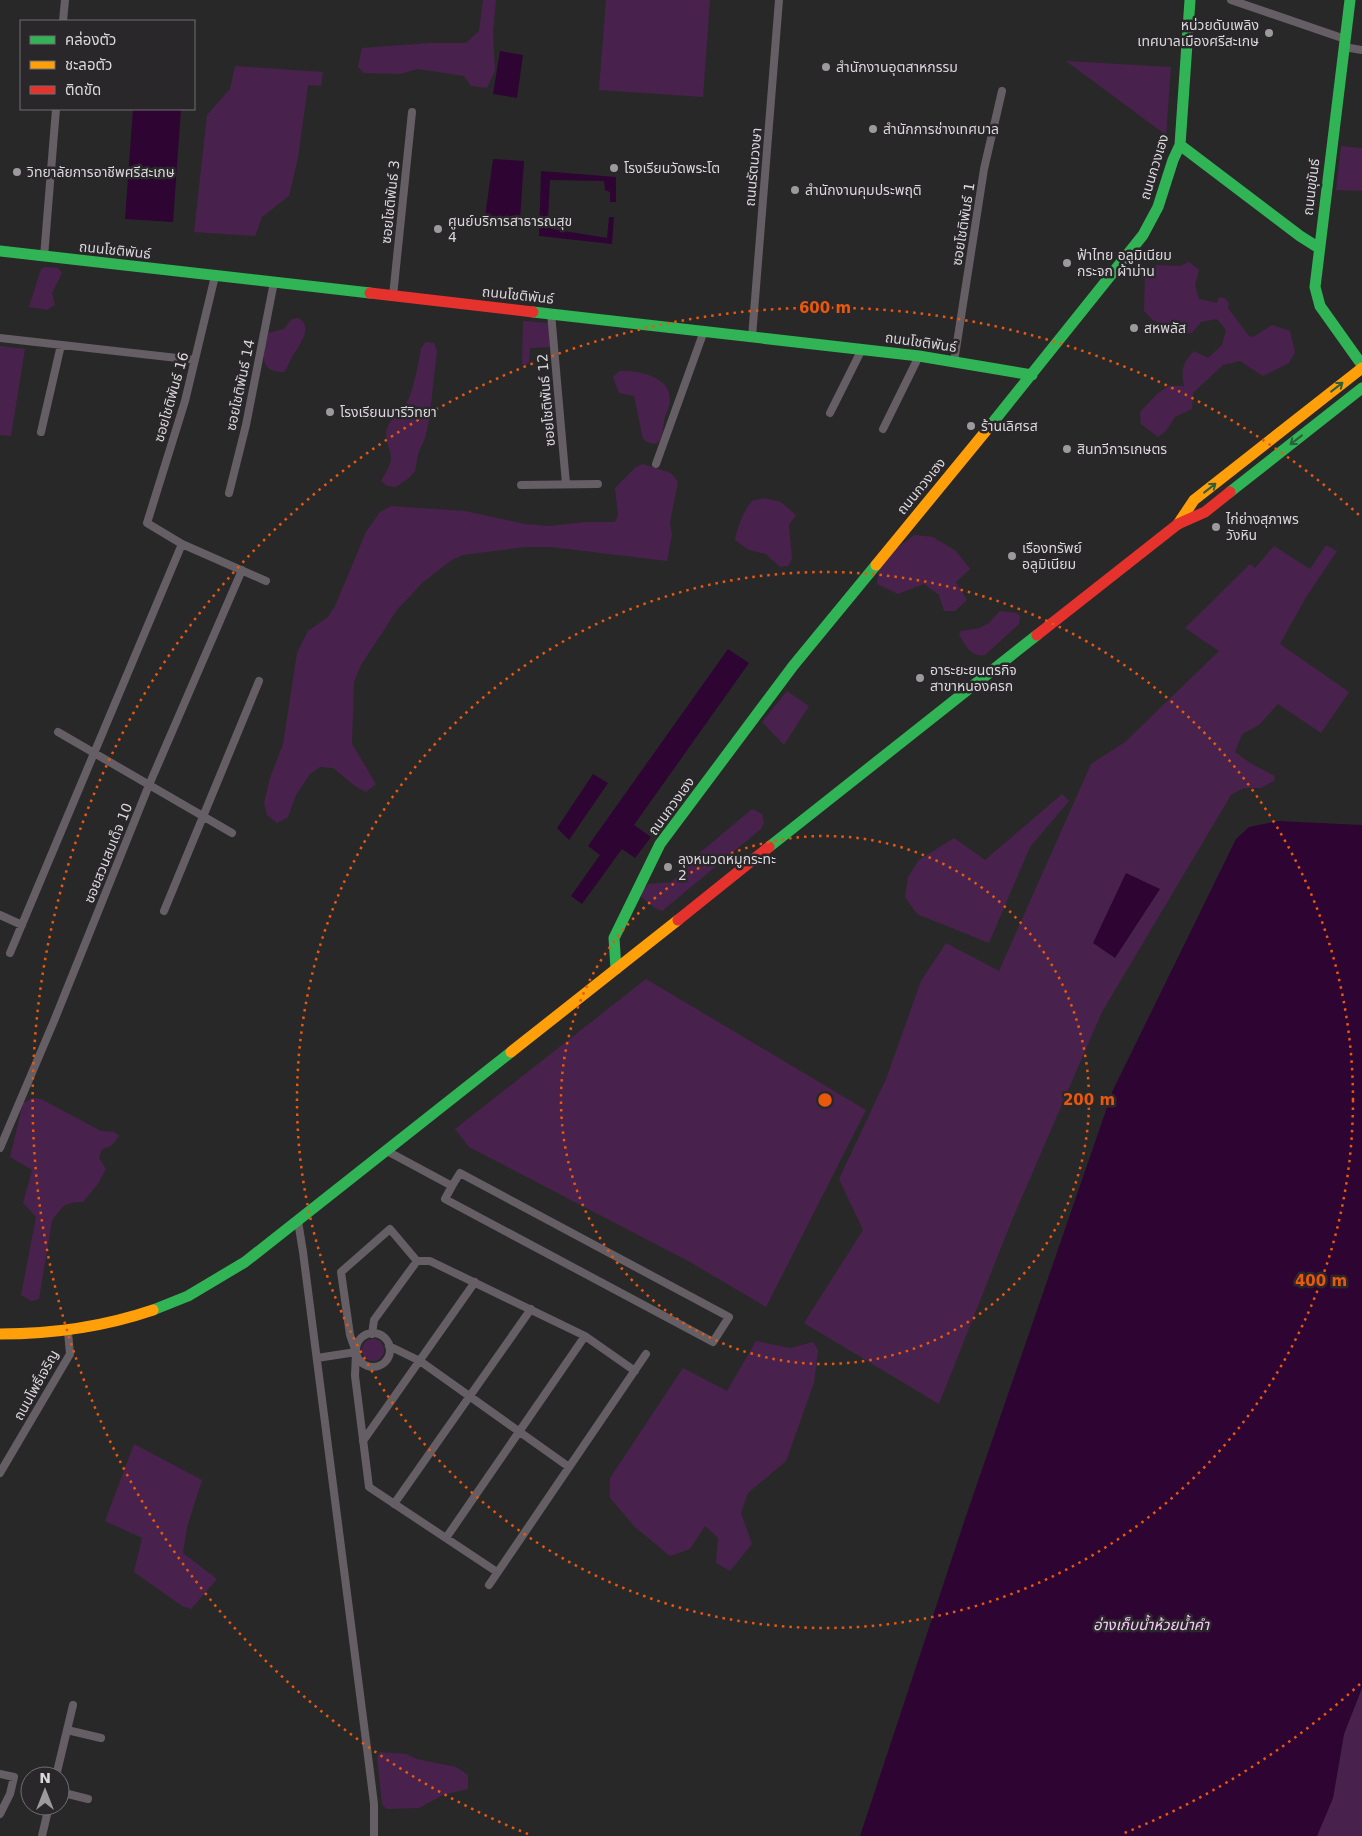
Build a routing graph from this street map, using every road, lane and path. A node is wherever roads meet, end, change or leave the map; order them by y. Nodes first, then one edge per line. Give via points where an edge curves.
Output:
1 (65, 0) edge
2 (779, 0) edge
3 (1190, 0) edge
4 (1231, 0) edge
5 (1350, 0) edge
6 (64, 20) edge
7 (1345, 43) junction
8 (1362, 50) edge
9 (1002, 91) dead end
10 (56, 110) edge
11 (412, 112) dead end
12 (1180, 145) junction
13 (1319, 248) junction
14 (0, 251) edge
15 (44, 257) junction
16 (216, 276) junction
17 (274, 282) junction
18 (393, 296) junction
19 (551, 313) junction
20 (704, 331) junction
21 (752, 337) junction
22 (0, 338) edge
23 (61, 345) junction
24 (862, 350) junction
25 (919, 356) junction
26 (195, 360) junction
27 (954, 362) junction
28 (1362, 366) edge
29 (1032, 375) junction
30 (1362, 388) edge
31 (830, 413) dead end
32 (883, 428) dead end
33 (40, 432) dead end
34 (656, 464) dead end
35 (566, 484) junction
36 (598, 484) dead end
37 (521, 485) dead end
38 (228, 493) dead end
39 (1178, 524) junction
40 (182, 544) junction
41 (242, 570) junction
42 (266, 580) dead end
43 (259, 681) dead end
44 (58, 732) dead end
45 (94, 753) junction
46 (149, 785) junction
47 (202, 816) junction
48 (232, 833) dead end
49 (164, 911) dead end
50 (0, 915) edge
51 (22, 925) junction
52 (10, 953) dead end
53 (616, 969) junction
54 (0, 1148) edge
55 (387, 1151) junction
56 (452, 1186) junction
57 (298, 1221) junction
58 (417, 1261) junction
59 (475, 1282) junction
60 (531, 1309) junction
61 (68, 1332) junction
62 (0, 1334) edge
63 (372, 1334) junction
64 (585, 1336) junction
65 (389, 1346) junction
66 (356, 1352) junction
67 (646, 1354) dead end
68 (317, 1358) junction
69 (420, 1360) junction
70 (635, 1371) junction
71 (470, 1396) junction
72 (519, 1431) junction
73 (363, 1441) junction
74 (569, 1467) junction
75 (0, 1473) edge
76 (394, 1504) junction
77 (446, 1538) junction
78 (497, 1572) junction
79 (489, 1585) dead end
80 (73, 1705) dead end
81 (67, 1730) junction
82 (101, 1738) dead end
83 (58, 1766) edge
84 (0, 1774) edge
85 (70, 1794) edge
86 (88, 1799) dead end
87 (0, 1814) edge
88 (47, 1816) edge
89 (42, 1836) edge
90 (374, 1836) edge

1 - 6 street
2 - 21 street, ถนนรัตนวงษา
3 - 12 street, ถนนกวงเฮง
4 - 7 street
5 - 7 street, ถนนขุขันธ์
7 - 8 street
7 - 13 street, ถนนขุขันธ์
9 - 27 street, ซอยโชติพันธ์ 1 via 984,169
10 - 15 street
11 - 18 street, ซอยโชติพันธ์ 3
12 - 13 street
12 - 29 street, ถนนกวงเฮง via 1157,209 1143,235
13 - 28 street, ถนนขุขันธ์ via 1315,287 1320,306
14 - 15 street, ถนนโชติพันธ์
15 - 16 street, ถนนโชติพันธ์
16 - 17 street, ถนนโชติพันธ์
16 - 26 street, ซอยโชติพันธ์ 16
17 - 18 street, ถนนโชติพันธ์
17 - 38 street, ซอยโชติพันธ์ 14 via 246,424
18 - 19 street, ถนนโชติพันธ์
19 - 20 street, ถนนโชติพันธ์
19 - 35 street, ซอยโชติพันธ์ 12
20 - 21 street, ถนนโชติพันธ์
20 - 34 street
21 - 24 street, ถนนโชติพันธ์
22 - 23 street
23 - 26 street
23 - 33 street
24 - 25 street, ถนนโชติพันธ์
24 - 31 street
25 - 27 street, ถนนโชติพันธ์
25 - 32 street
26 - 40 street, ซอยโชติพันธ์ 16 via 147,523
27 - 29 street, ถนนโชติพันธ์
39 -> 28 street via 1194,500
29 - 53 street, ถนนกวงเฮง via 793,666 660,844 614,938
30 -> 39 street via 1204,512
35 - 36 street
35 - 37 street
39 - 53 street
40 - 41 street
40 - 45 street
41 - 42 street
41 - 46 street, ซอยสวนสมเด็จ 10
43 - 47 street
44 - 45 street
45 - 46 street
45 - 51 street
46 - 47 street
46 - 54 street, ซอยสวนสมเด็จ 10
47 - 48 street
47 - 49 street
50 - 51 street
51 - 52 street
53 - 55 street
55 - 56 street
55 - 57 street
56 - 56 street via 460,1172 729,1317 713,1342 445,1199
57 - 61 street via 245,1262 180,1300 119,1321
57 - 68 street
58 - 59 street via 430,1261
58 - 63 street via 374,1320
58 - 66 street via 390,1229 341,1272 350,1335
59 - 60 street
59 - 69 street
60 - 64 street
60 - 71 street
61 - 62 street
61 - 75 street, ถนนโพธิ์เจริญ via 70,1354
63 - 65 street via 383,1337
63 - 66 street via 360,1339
64 - 70 street
64 - 72 street
65 - 66 street via 385,1362 375,1367 360,1362
65 - 69 street
66 - 68 street
66 - 73 street via 354,1376
67 - 70 street
68 - 90 street via 370,1764
69 - 71 street
69 - 73 street
70 - 74 street
71 - 72 street
71 - 76 street
72 - 74 street
72 - 77 street
73 - 76 street via 369,1487
74 - 78 street
76 - 77 street
77 - 78 street
78 - 79 street
80 - 81 street
81 - 82 street
81 - 83 street
84 - 87 street via 14,1777
85 - 86 street
88 - 89 street

